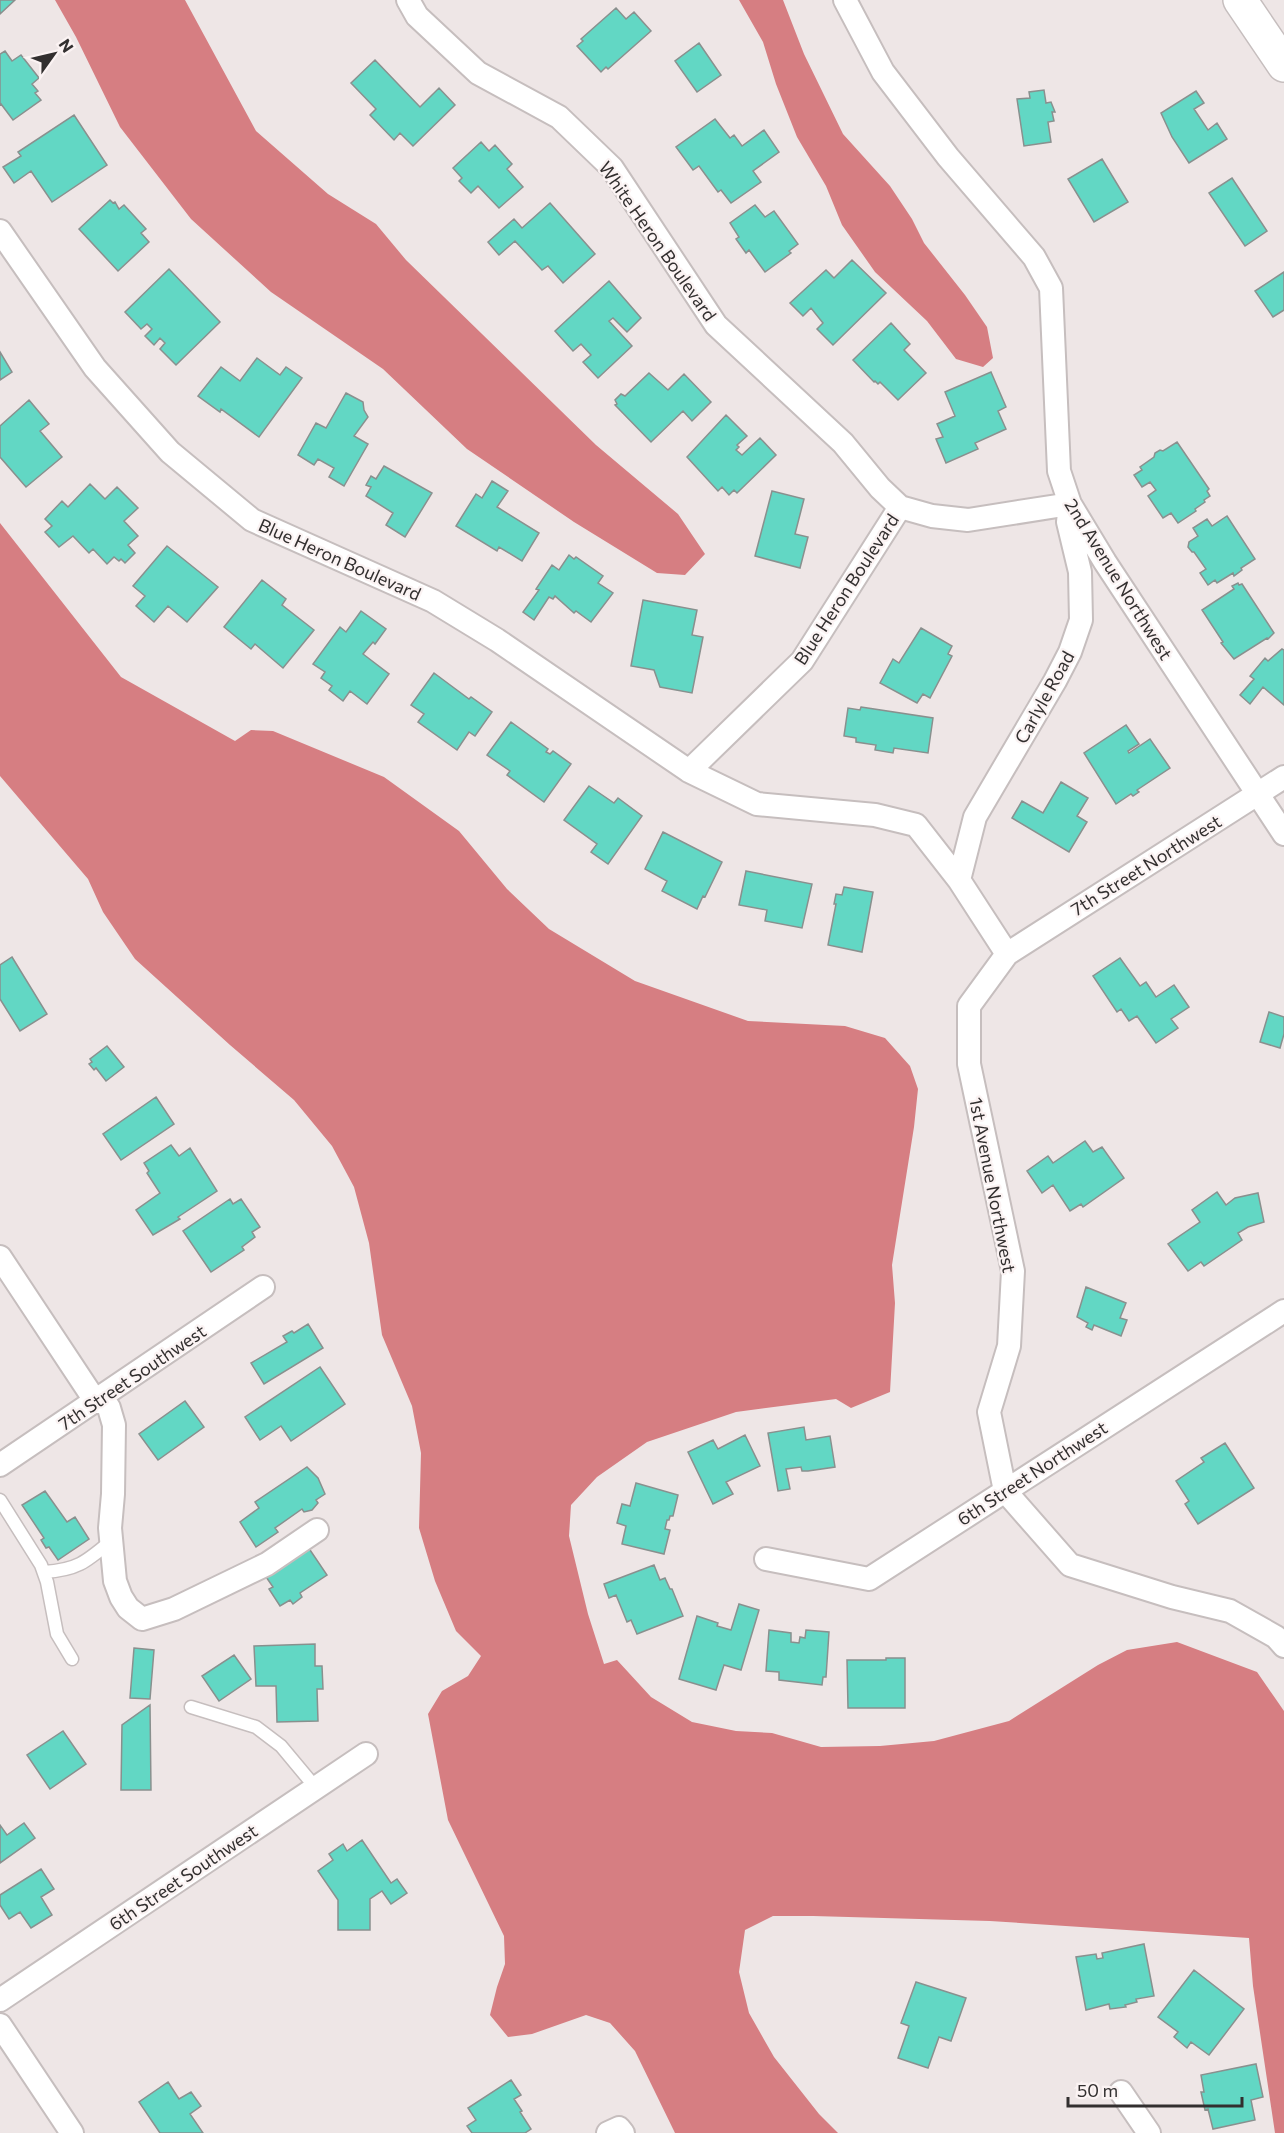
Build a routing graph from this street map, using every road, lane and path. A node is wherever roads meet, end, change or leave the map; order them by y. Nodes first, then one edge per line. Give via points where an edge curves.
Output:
1 (408, 0) edge
2 (844, 0) edge
3 (1240, 0) edge
4 (1284, 65) edge
5 (0, 231) edge
6 (1070, 504) junction
7 (900, 507) junction
8 (689, 771) junction
9 (1284, 777) edge
10 (1257, 794) junction
11 (1284, 834) edge
12 (959, 880) junction
13 (1007, 954) junction
14 (0, 1257) edge
15 (263, 1287) dead end
16 (1284, 1311) edge
17 (99, 1399) junction
18 (0, 1465) edge
19 (1005, 1491) junction
20 (0, 1500) edge
21 (316, 1530) dead end
22 (111, 1541) junction
23 (766, 1559) dead end
24 (44, 1572) junction
25 (1284, 1646) edge
26 (72, 1659) dead end
27 (191, 1707) dead end
28 (366, 1754) dead end
29 (316, 1788) junction
30 (0, 2000) edge
31 (0, 2025) edge
32 (1121, 2092) dead end
33 (72, 2133) edge
34 (1149, 2133) edge

1 - 7 street, White Heron Boulevard via 417,16 478,73 559,117 612,168 716,325 843,443
2 - 6 street, 2nd Avenue Northwest via 883,72 948,157 1034,257 1051,288 1059,471
3 - 4 street
5 - 8 street, Blue Heron Boulevard via 95,368 170,452 252,520 433,601
6 - 7 street, White Heron Boulevard via 968,520
6 - 10 street, 2nd Avenue Northwest
6 - 12 street, Carlyle Road via 1068,522 1080,572 1081,620 1055,681 975,818
7 - 8 street, Blue Heron Boulevard via 802,661
8 - 12 street, Blue Heron Boulevard via 757,804 875,815 915,825
9 - 10 street, 7th Street Northwest
10 - 11 street, 2nd Avenue Northwest
10 - 13 street, 7th Street Northwest
12 - 13 street, Blue Heron Boulevard
13 - 19 street, 1st Avenue Northwest via 969,1006 969,1064 1013,1271 1009,1346 990,1412
14 - 17 street
15 - 17 street, 7th Street Southwest
16 - 19 street, 6th Street Northwest
17 - 18 street, 7th Street Southwest
17 - 22 street via 109,1408 114,1425
19 - 23 street, 6th Street Northwest via 869,1579
19 - 25 street via 1070,1565 1230,1611 1276,1637
20 - 24 lane
21 - 22 street via 267,1564 174,1609 142,1619 121,1597 115,1581
22 - 24 lane via 79,1566
24 - 26 lane via 57,1634
27 - 29 lane via 256,1727 281,1746
28 - 29 street, 6th Street Southwest
29 - 30 street, 6th Street Southwest
31 - 33 street
32 - 34 street

